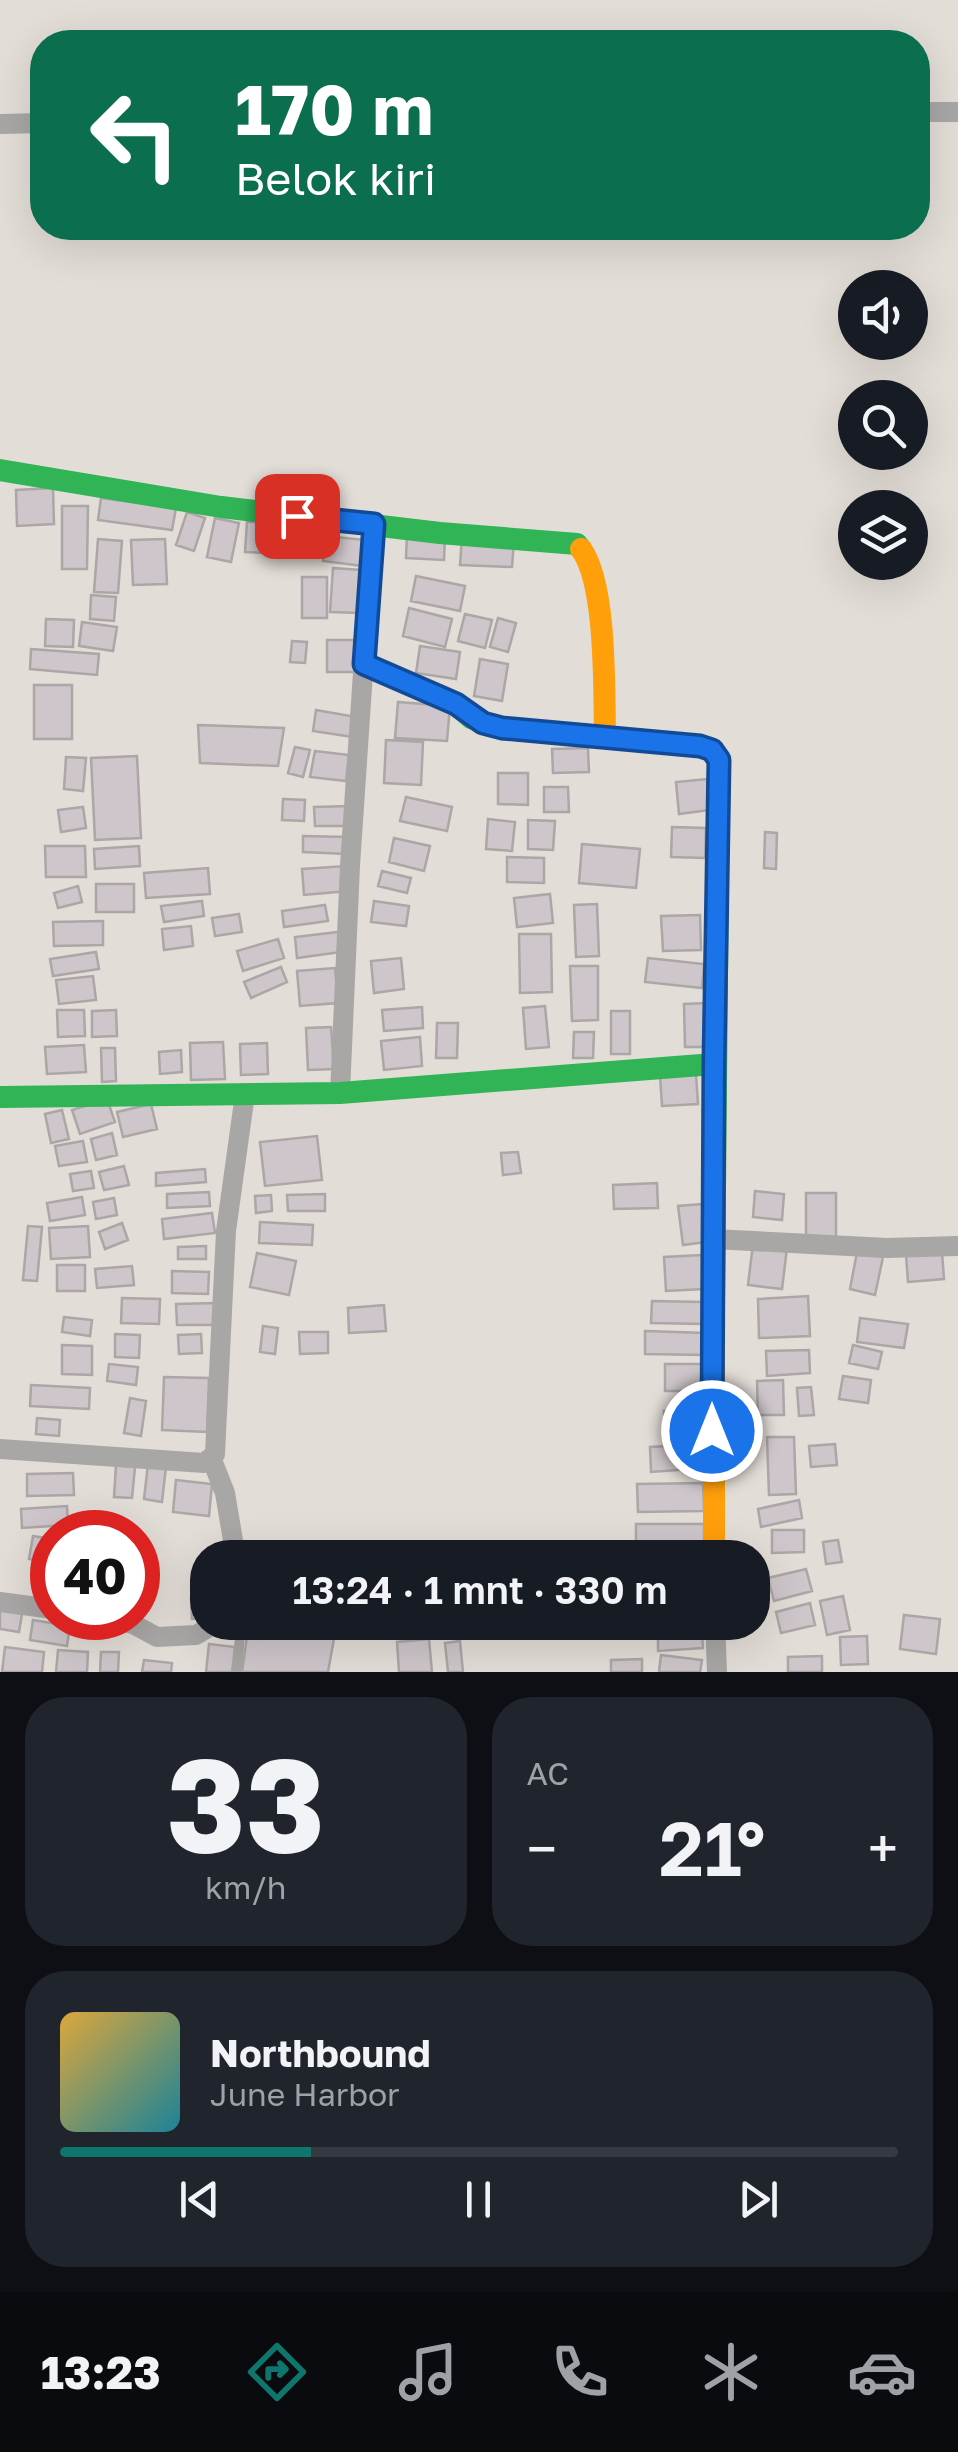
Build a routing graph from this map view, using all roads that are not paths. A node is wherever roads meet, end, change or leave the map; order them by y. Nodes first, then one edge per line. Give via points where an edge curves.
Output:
1 (930, 112) edge
2 (958, 112) edge
3 (30, 123) edge
4 (0, 124) edge
5 (0, 470) edge
6 (374, 524) junction
7 (364, 664) junction
8 (605, 738) junction
9 (714, 1064) junction
10 (340, 1093) junction
11 (245, 1094) junction
12 (0, 1097) edge
13 (713, 1238) junction
14 (958, 1246) edge
15 (0, 1449) edge
16 (212, 1460) junction
17 (233, 1540) edge
18 (714, 1540) edge
19 (0, 1602) edge
20 (30, 1606) edge
21 (190, 1635) edge
22 (160, 1637) edge
23 (239, 1640) edge
24 (716, 1640) edge
25 (238, 1672) edge
26 (716, 1672) edge

1 - 2 street
3 - 4 street
5 - 6 street via 220,508
6 - 7 street
6 - 8 street via 585,549 603,650
7 - 8 street via 456,704 483,723
7 - 10 street
8 - 9 street via 700,746 719,760
9 - 10 street
9 - 13 street
10 - 11 street
11 - 12 street
11 - 16 street via 226,1230
13 - 14 street
13 - 18 street
15 - 16 street
16 - 17 street
19 - 20 street
21 - 22 street
23 - 25 lane
24 - 26 street

